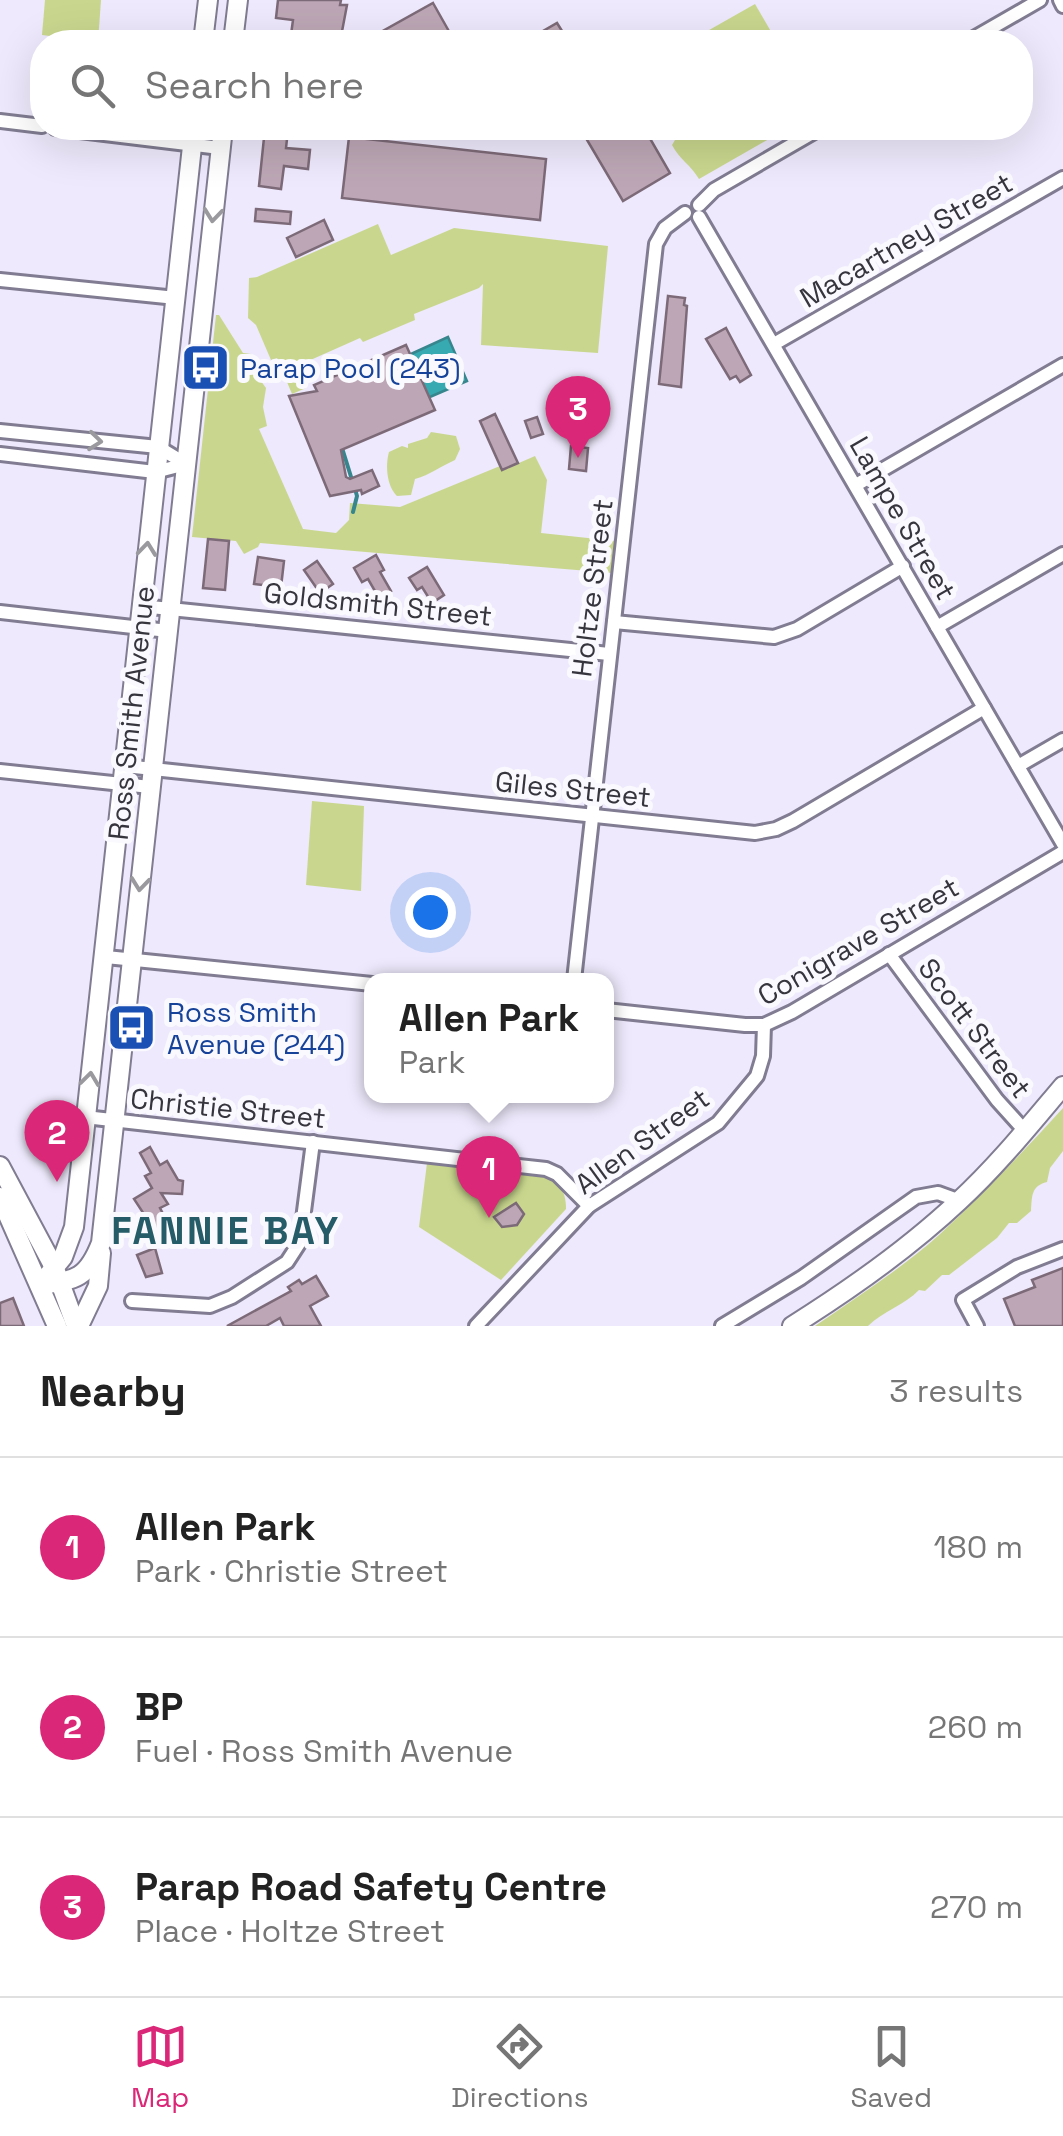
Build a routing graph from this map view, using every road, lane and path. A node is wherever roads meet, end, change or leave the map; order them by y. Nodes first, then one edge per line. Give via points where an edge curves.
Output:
1 (208, 0) edge
2 (238, 0) edge
3 (1040, 0) edge
4 (204, 30) edge
5 (234, 30) edge
6 (988, 30) edge
7 (0, 121) edge
8 (30, 125) edge
9 (193, 140) edge
10 (202, 140) edge
11 (221, 140) edge
12 (801, 140) edge
13 (220, 148) junction
14 (1063, 178) edge
15 (694, 211) junction
16 (0, 280) edge
17 (176, 298) junction
18 (774, 344) junction
19 (1063, 365) edge
20 (0, 431) edge
21 (158, 446) junction
22 (0, 454) edge
23 (186, 464) junction
24 (155, 472) junction
25 (856, 485) junction
26 (1063, 554) edge
27 (903, 566) junction
28 (141, 606) junction
29 (170, 608) junction
30 (0, 612) edge
31 (614, 622) junction
32 (937, 627) junction
33 (138, 628) junction
34 (168, 631) junction
35 (609, 654) junction
36 (984, 708) junction
37 (1063, 740) edge
38 (1018, 766) junction
39 (0, 771) edge
40 (124, 775) junction
41 (152, 778) junction
42 (592, 816) junction
43 (1063, 844) edge
44 (1063, 852) edge
45 (888, 954) junction
46 (106, 956) junction
47 (132, 959) junction
48 (575, 973) edge
49 (364, 983) edge
50 (614, 1011) edge
51 (764, 1024) junction
52 (1063, 1086) edge
53 (85, 1118) junction
54 (115, 1121) junction
55 (1024, 1131) junction
56 (313, 1142) junction
57 (0, 1166) edge
58 (0, 1196) edge
59 (960, 1201) junction
60 (589, 1206) junction
61 (74, 1210) junction
62 (36, 1230) junction
63 (101, 1243) junction
64 (1063, 1249) edge
65 (58, 1276) junction
66 (40, 1284) junction
67 (132, 1301) dead end
68 (58, 1326) edge
69 (78, 1326) edge
70 (476, 1326) edge
71 (722, 1326) edge
72 (792, 1326) edge
73 (977, 1326) edge

1 - 4 street
2 - 5 street
3 - 6 street
7 - 8 street
9 - 17 street, Ross Smith Avenue
10 - 13 street
11 - 13 street, Ross Smith Avenue
12 - 15 street, Holtze Street via 714,190
13 -> 23 street, Ross Smith Avenue
14 - 18 street, Macartney Street
15 - 18 street, Lampe Street
15 - 31 street, Holtze Street via 664,228 656,244
16 - 17 street
17 - 21 street, Ross Smith Avenue
18 - 25 street, Lampe Street
19 - 25 street
20 -> 21 street
21 - 23 street
21 - 24 street, Ross Smith Avenue
22 - 24 street
23 - 24 street
23 - 29 street, Ross Smith Avenue
28 -> 24 street, Ross Smith Avenue
25 - 27 street, Lampe Street
26 - 32 street
27 - 31 street via 774,638
27 - 32 street, Lampe Street
28 - 29 street, Goldsmith Street
28 - 33 street, Ross Smith Avenue
29 - 34 street, Ross Smith Avenue
29 - 35 street, Goldsmith Street
30 - 33 street
31 - 35 street, Holtze Street
32 - 36 street, Lampe Street
33 - 34 street
33 - 40 street, Ross Smith Avenue
34 - 41 street, Ross Smith Avenue
35 - 42 street, Holtze Street
36 - 38 street, Lampe Street
36 - 42 street, Giles Street via 776,829 740,832
37 - 38 street
38 - 43 street, Lampe Street
39 - 40 street, Giles Street
40 - 41 street, Giles Street
40 - 46 street, Ross Smith Avenue
41 - 42 street, Giles Street
41 -> 47 street, Ross Smith Avenue
42 - 48 street, Holtze Street
44 - 45 street, Conigrave Street
45 - 51 street, Conigrave Street
45 - 55 street, Scott Street
46 - 47 street
53 -> 46 street, Ross Smith Avenue
47 - 49 street
47 - 54 street, Ross Smith Avenue
50 - 51 street, Conigrave Street
51 - 60 street, Allen Street via 757,1076 718,1123
52 - 55 street
53 - 54 street, Christie Street
53 - 61 street, Ross Smith Avenue
54 - 56 street, Christie Street
54 - 63 street, Ross Smith Avenue
55 - 59 street
56 - 60 street, Christie Street via 546,1169
56 - 67 street via 300,1242 287,1262 210,1306
57 - 62 street
58 - 66 street
59 - 71 street via 938,1193 916,1197
59 - 72 street via 872,1273
60 - 70 street, Allen Street
61 - 62 street via 65,1228
61 - 65 street, Ross Smith Avenue
62 - 65 street
63 - 65 street via 87,1271 74,1279
63 - 69 street, Ross Smith Avenue via 98,1286
64 - 73 street via 1017,1266 963,1300
65 - 66 street
65 - 69 street
66 - 68 street

